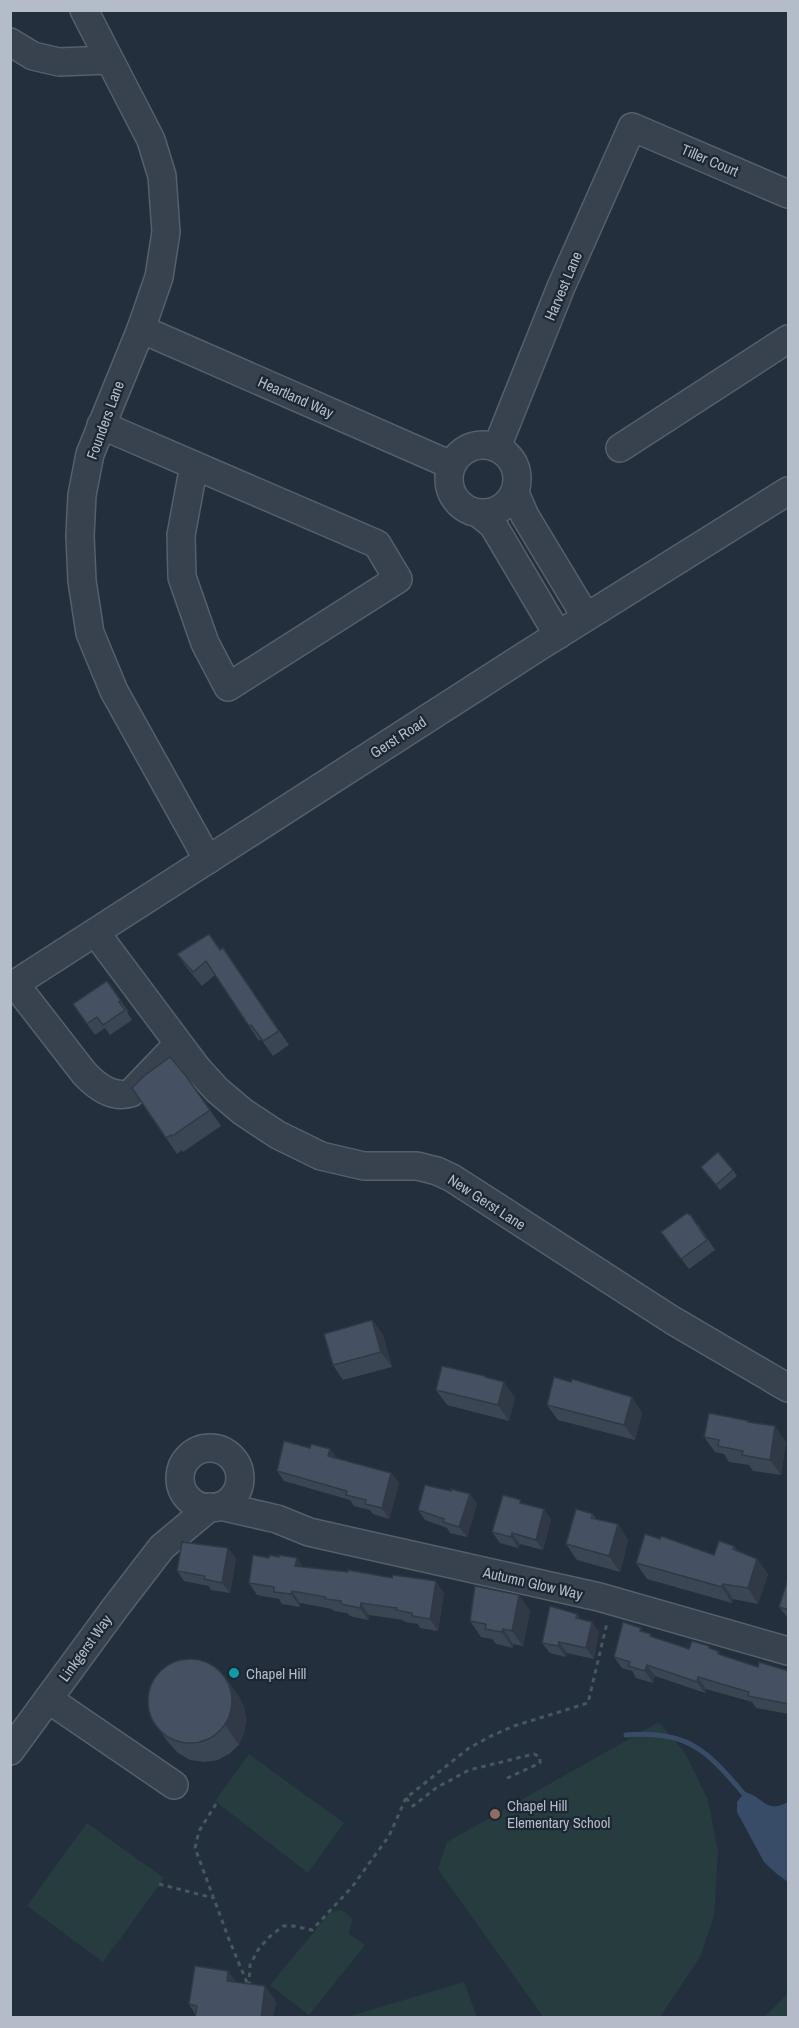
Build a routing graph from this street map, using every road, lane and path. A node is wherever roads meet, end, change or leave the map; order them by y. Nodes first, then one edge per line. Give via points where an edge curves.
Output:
1 (84, 10) edge
2 (10, 42) edge
3 (109, 60) junction
4 (632, 127) joint
5 (789, 194) edge
6 (141, 329) junction
7 (789, 339) edge
8 (101, 425) junction
9 (497, 447) junction
10 (620, 448) dead end
11 (194, 465) junction
12 (451, 465) junction
13 (789, 491) edge
14 (515, 493) junction
15 (478, 513) junction
16 (586, 617) junction
17 (558, 635) junction
18 (208, 860) junction
19 (96, 933) junction
20 (13, 985) edge
21 (178, 1044) junction
22 (789, 1388) edge
23 (240, 1480) junction
24 (183, 1491) junction
25 (215, 1507) junction
26 (277, 1519) junction
27 (162, 1547) junction
28 (608, 1617) dead end
29 (789, 1651) edge
30 (48, 1699) junction
31 (10, 1751) edge
32 (504, 1780) dead end
33 (174, 1785) dead end
34 (406, 1798) junction
35 (216, 1804) dead end
36 (159, 1884) dead end
37 (213, 1898) junction

1 - 3 street, Founders Lane
2 - 3 street via 33,56 59,62
3 - 6 street, Founders Lane via 151,140 162,176 166,232 159,277
4 - 5 street, Tiller Court
4 - 9 street, Harvest Lane via 561,287
6 - 8 street, Founders Lane
6 - 12 street, Heartland Way
7 - 10 street
8 - 11 street
8 - 18 street, Founders Lane via 90,454 82,495 82,581 90,633 114,691
9 - 12 street via 473,445
9 - 14 street via 513,461 518,483
11 - 11 street via 377,544 398,579 228,687 205,643 182,577 181,535
12 - 15 street via 448,482 452,494 459,504
13 - 16 street, Gerst Road
14 - 15 street via 500,509
14 - 16 street
15 - 17 street via 493,525
16 - 17 street, Gerst Road
17 - 18 street, Gerst Road
18 - 19 street, Gerst Road
19 - 20 street, Gerst Road
19 - 21 street, New Gerst Lane
20 - 21 street via 88,1078 114,1094 131,1093
21 - 22 street, New Gerst Lane via 217,1090 278,1135 344,1163 417,1166 452,1178 672,1320
23 - 24 street via 230,1456 213,1448 204,1449 196,1451 183,1464
23 - 25 street via 234,1496
23 - 26 street, Autumn Glow Way
24 - 25 street via 194,1503
24 - 27 street, Linkgerst Way
25 - 26 street, Autumn Glow Way
25 - 27 street, Linkgerst Way
26 - 29 street, Autumn Glow Way via 309,1532 599,1597
27 - 30 street, Linkgerst Way
28 - 34 path via 588,1703 491,1736 469,1748
30 - 31 street, Linkgerst Way
30 - 33 street
32 - 34 path via 540,1763 540,1757 534,1754 469,1770 413,1806
34 - 37 path via 389,1836 358,1879 312,1930 283,1926 258,1950 250,1965 249,1987
35 - 37 path via 199,1831 195,1848
36 - 37 path

